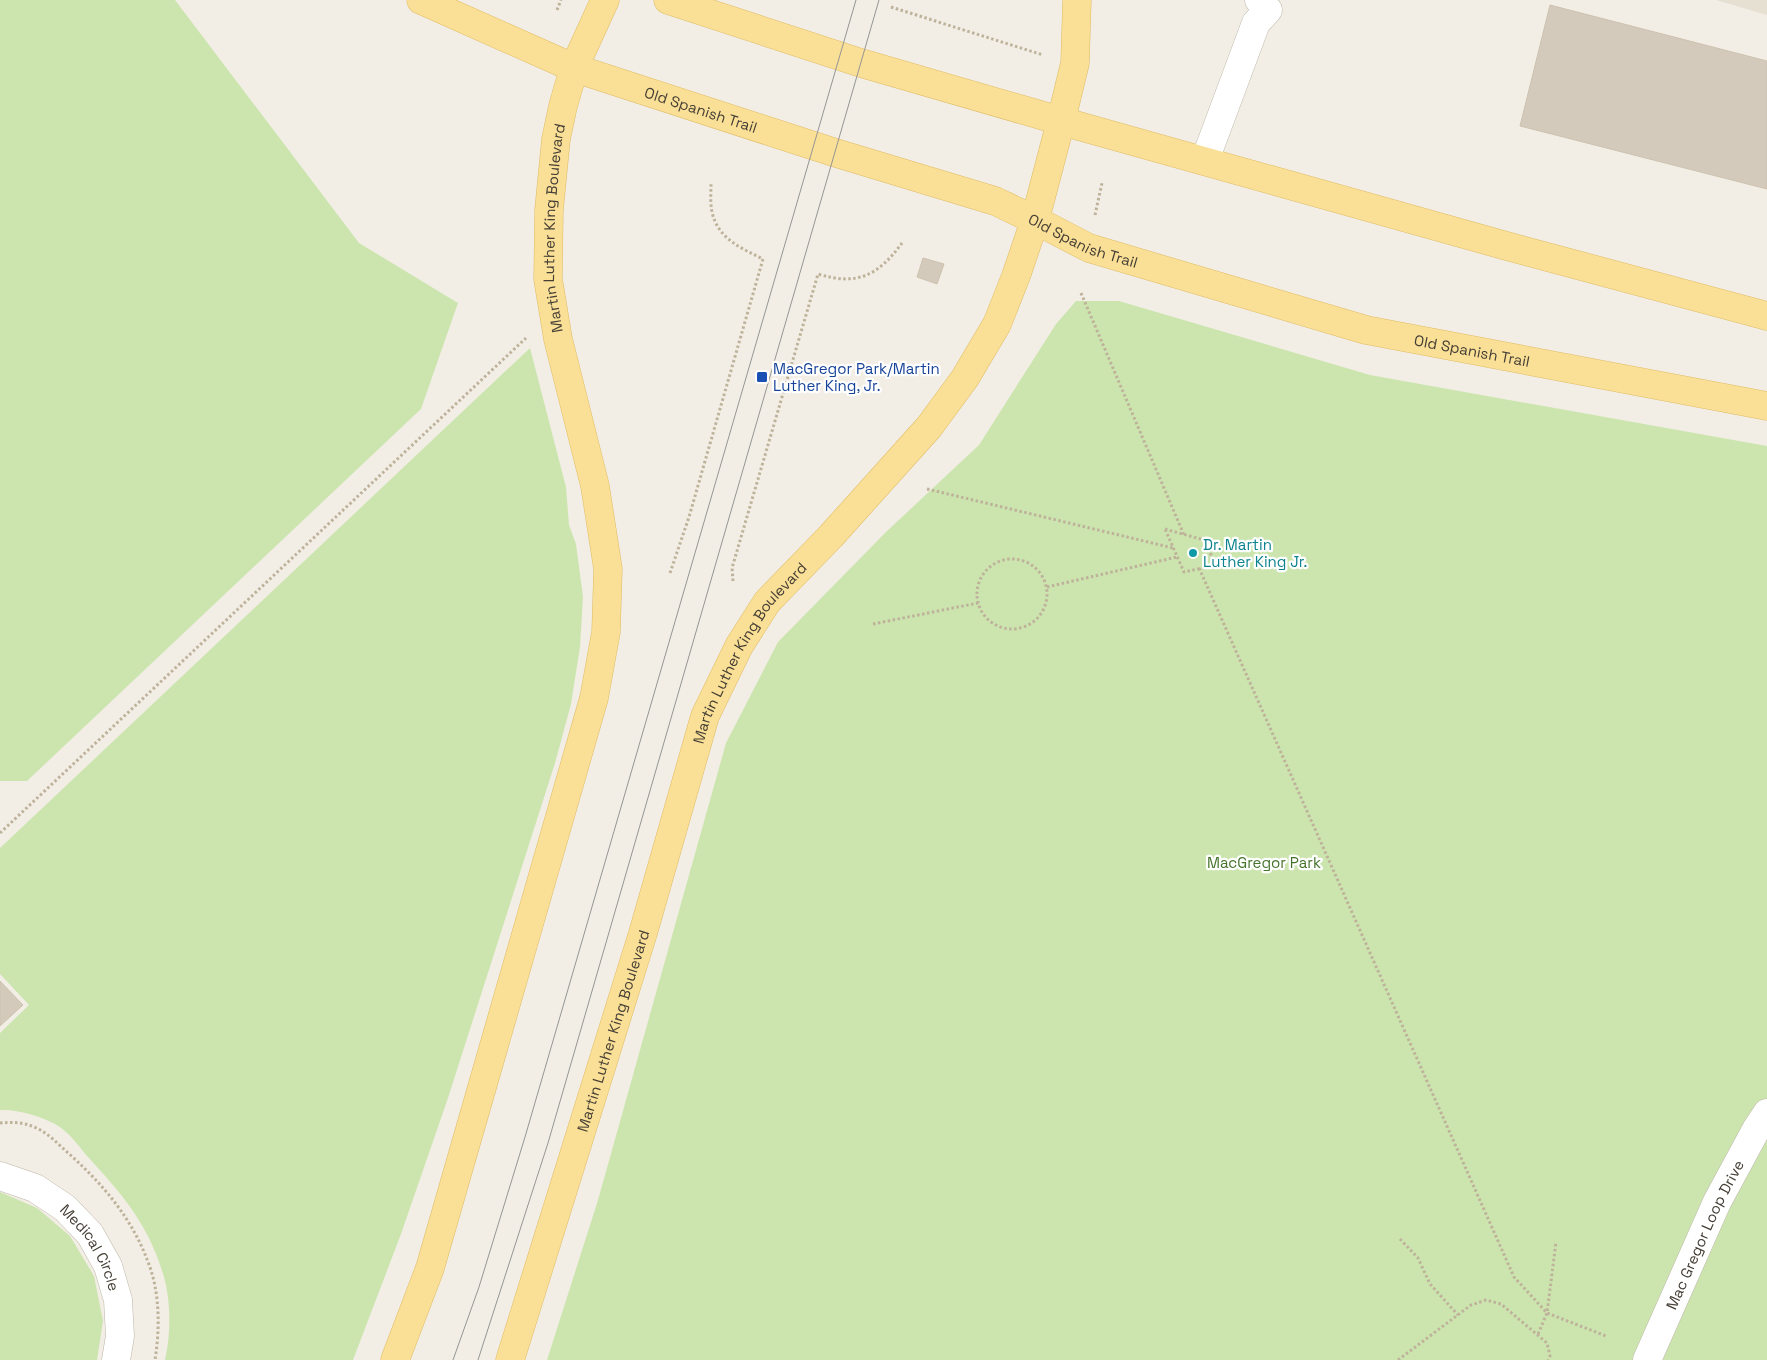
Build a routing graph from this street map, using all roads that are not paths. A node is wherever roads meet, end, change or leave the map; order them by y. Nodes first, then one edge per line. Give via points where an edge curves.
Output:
1 (422, 0) edge
2 (606, 0) edge
3 (668, 0) edge
4 (1077, 0) edge
5 (1259, 0) edge
6 (574, 68) junction
7 (1061, 121) junction
8 (1205, 160) junction
9 (1035, 220) junction
10 (1767, 316) edge
11 (1767, 406) edge
12 (1767, 1114) edge
13 (0, 1176) edge
14 (116, 1360) edge
15 (395, 1360) edge
16 (510, 1360) edge
17 (1647, 1360) edge

1 - 6 main road, Old Spanish Trail
2 - 6 main road, Martin Luther King Boulevard
3 - 7 main road via 854,61
4 - 7 main road, Martin Luther King Boulevard via 1074,63
5 - 8 street via 1268,10 1256,23
6 - 9 main road, Old Spanish Trail via 994,201
6 - 15 main road, Martin Luther King Boulevard via 556,139 549,210 548,279 558,339 595,486 608,569 606,632 594,698 430,1268
7 - 8 main road
7 - 9 main road, Martin Luther King Boulevard
8 - 10 main road
9 - 11 main road, Old Spanish Trail via 1089,248 1366,330
9 - 16 main road, Martin Luther King Boulevard via 997,324 965,378 929,427 767,602 739,646 705,716 643,933
12 - 17 street, Mac Gregor Loop Drive via 1717,1202
13 - 14 street, Medical Circle via 35,1188 65,1208 90,1234 108,1266 118,1300 120,1336

